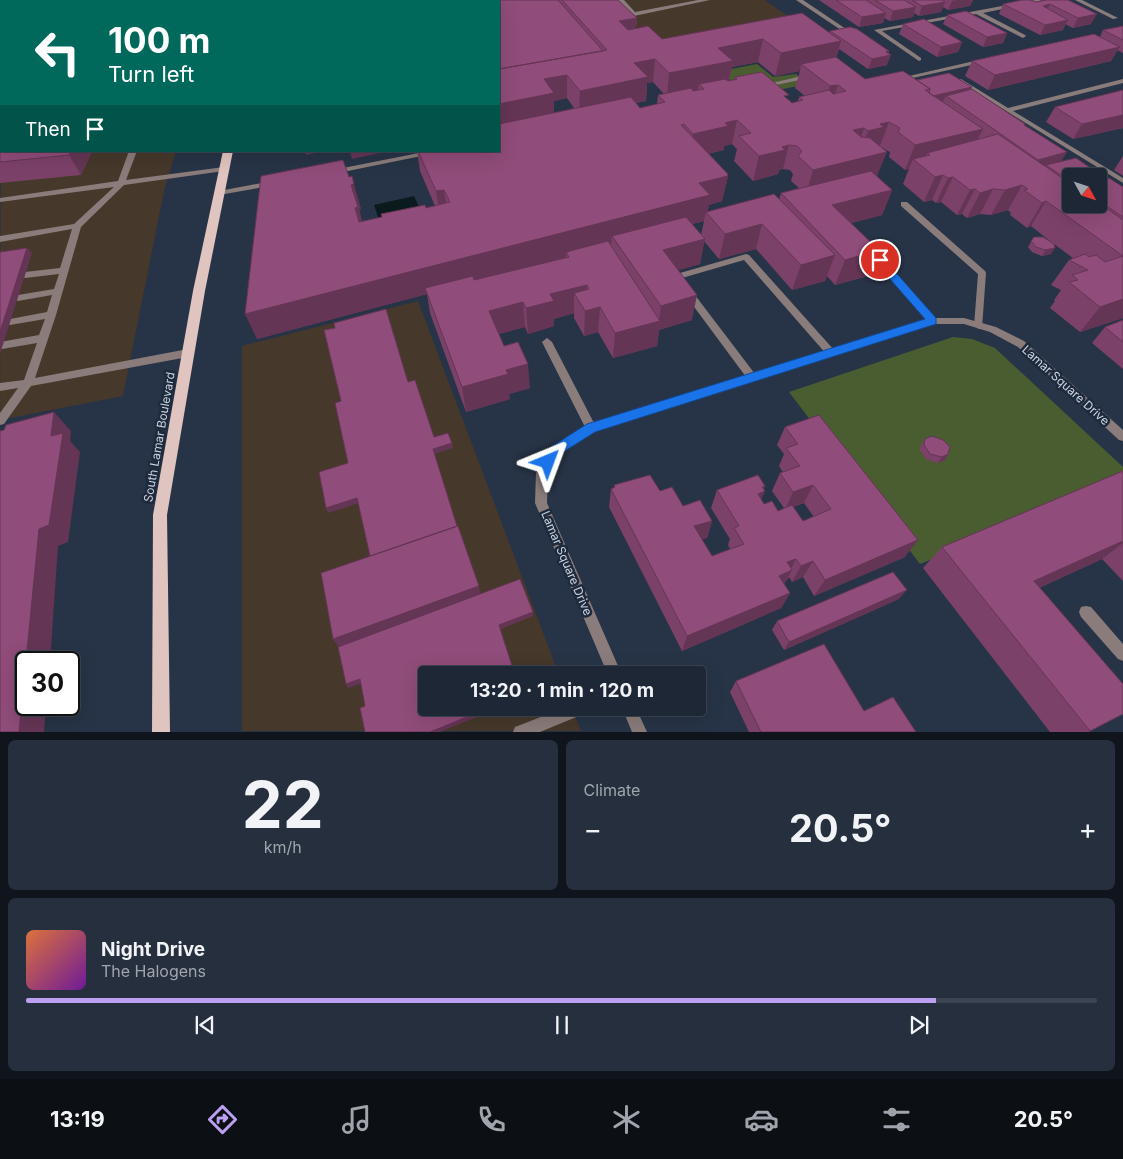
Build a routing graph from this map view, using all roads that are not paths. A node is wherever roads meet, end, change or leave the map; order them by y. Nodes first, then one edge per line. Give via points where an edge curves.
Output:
1 (621, 0) edge
2 (707, 0) edge
3 (799, 0) edge
4 (1043, 0) edge
5 (1078, 0) edge
6 (977, 12) junction
7 (1115, 18) dead end
8 (843, 29) edge
9 (1023, 36) dead end
10 (919, 58) dead end
11 (990, 59) edge
12 (943, 70) junction
13 (802, 78) edge
14 (893, 80) edge
15 (1123, 81) edge
16 (754, 87) edge
17 (1007, 110) junction
18 (134, 152) edge
19 (228, 152) edge
20 (437, 152) edge
21 (224, 169) junction
22 (323, 174) edge
23 (285, 181) edge
24 (1123, 181) edge
25 (121, 184) junction
26 (219, 193) junction
27 (0, 200) edge
28 (904, 204) dead end
29 (77, 226) junction
30 (0, 239) edge
31 (869, 248) edge
32 (64, 270) junction
33 (25, 275) dead end
34 (58, 291) junction
35 (18, 298) dead end
36 (51, 315) junction
37 (932, 321) junction
38 (10, 322) dead end
39 (979, 326) junction
40 (44, 338) junction
41 (547, 342) dead end
42 (2, 345) dead end
43 (831, 353) junction
44 (188, 354) junction
45 (753, 378) junction
46 (28, 382) junction
47 (0, 387) edge
48 (0, 421) edge
49 (591, 428) junction
50 (1123, 437) edge
51 (1086, 612) dead end
52 (1123, 654) edge
53 (612, 666) edge
54 (561, 716) edge
55 (633, 716) edge
56 (161, 732) edge
57 (520, 732) edge
58 (640, 732) edge

1 - 2 street via 634,14
3 - 8 street
4 - 6 street
5 - 7 street
6 - 9 street
6 - 10 street via 877,30
11 - 12 street
12 - 14 street
12 - 17 street
13 - 16 street
15 - 17 street
17 - 24 street
18 - 25 street
19 - 21 main road, South Lamar Boulevard
20 - 22 street
21 - 25 street
21 - 26 main road, South Lamar Boulevard
23 - 26 street
25 - 27 street
25 - 29 street
26 - 44 main road, South Lamar Boulevard
28 - 39 street via 982,273
29 - 30 street
29 - 32 street
31 - 37 street
32 - 33 street
32 - 34 street
34 - 35 street
34 - 36 street
36 - 38 street
36 - 40 street
37 - 39 street, Lamar Square Drive
37 - 43 street, Lamar Square Drive
39 - 50 street, Lamar Square Drive via 1021,344
40 - 42 street
40 - 46 street
41 - 49 street
43 - 45 street, Lamar Square Drive
43 - 45 street via 746,257 676,277
44 - 46 street
44 - 56 main road, South Lamar Boulevard via 160,515
45 - 49 street, Lamar Square Drive
46 - 47 street
46 - 48 street
49 - 53 street, Lamar Square Drive via 556,451 542,473 541,503
51 - 52 street
54 - 57 street
55 - 58 street

